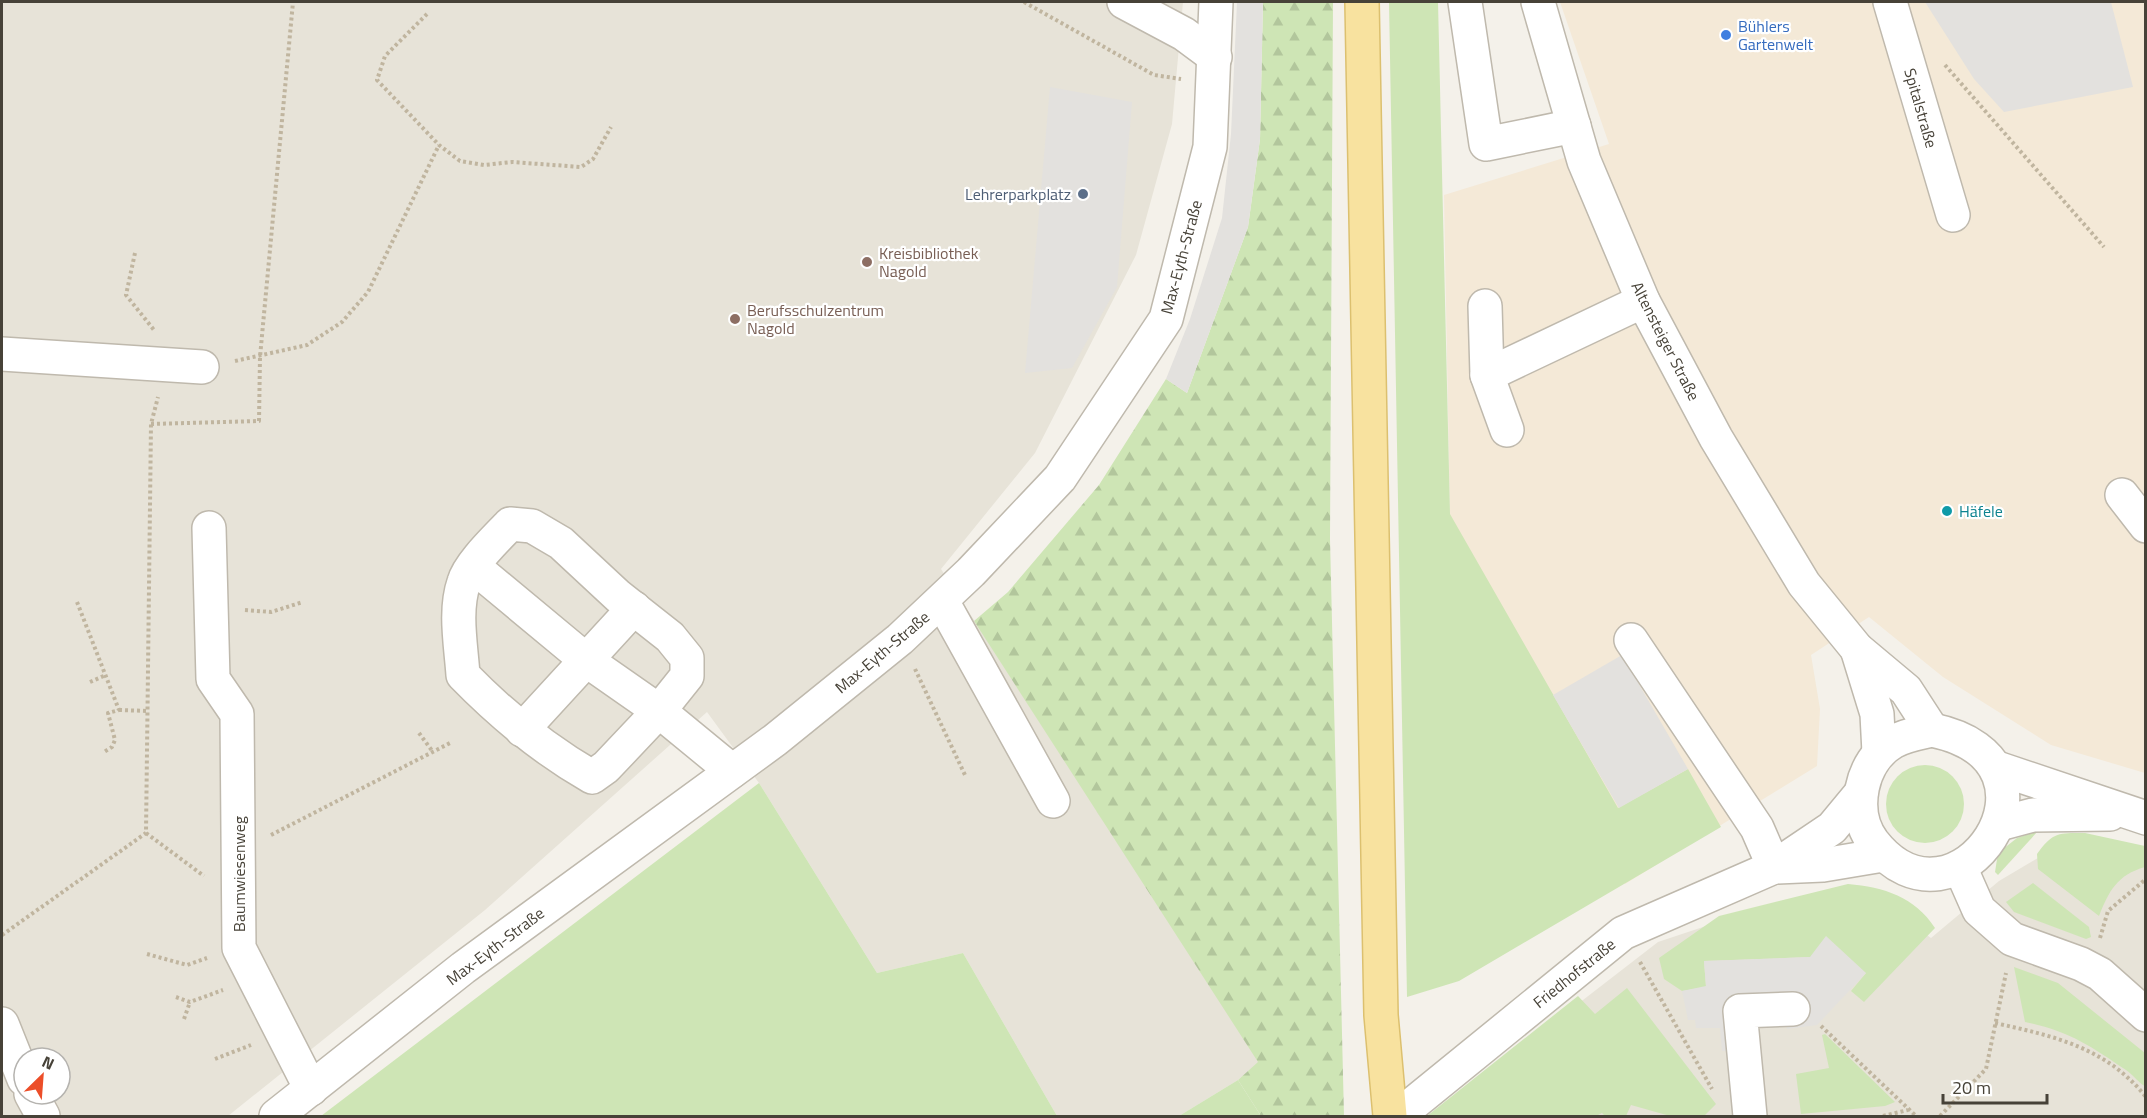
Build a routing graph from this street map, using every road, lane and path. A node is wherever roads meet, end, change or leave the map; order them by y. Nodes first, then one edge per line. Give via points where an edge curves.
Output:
1 (293, 2) edge
2 (1024, 2) edge
3 (1124, 2) edge
4 (1216, 2) edge
5 (1362, 2) edge
6 (1465, 2) edge
7 (1538, 2) edge
8 (1890, 2) edge
9 (427, 14) dead end
10 (1942, 60) dead end
11 (1215, 70) junction
12 (611, 126) dead end
13 (1574, 126) junction
14 (439, 145) junction
15 (1953, 215) dead end
16 (2104, 247) dead end
17 (135, 253) dead end
18 (1643, 301) junction
19 (1485, 306) dead end
20 (2, 354) edge
21 (261, 357) junction
22 (167, 366) junction
23 (202, 367) dead end
24 (1487, 375) junction
25 (1507, 430) dead end
26 (2122, 495) dead end
27 (2145, 526) edge
28 (209, 528) dead end
29 (474, 567) junction
30 (942, 601) junction
31 (77, 602) dead end
32 (303, 602) dead end
33 (211, 607) junction
34 (634, 608) junction
35 (900, 639) junction
36 (1631, 640) dead end
37 (1857, 649) junction
38 (586, 660) junction
39 (106, 675) junction
40 (90, 682) dead end
41 (119, 710) junction
42 (148, 711) junction
43 (659, 711) junction
44 (522, 730) junction
45 (1932, 730) junction
46 (419, 733) dead end
47 (452, 742) dead end
48 (104, 752) dead end
49 (433, 752) junction
50 (1879, 753) junction
51 (1997, 768) junction
52 (732, 771) junction
53 (965, 775) dead end
54 (1861, 793) junction
55 (1053, 801) dead end
56 (2138, 816) edge
57 (1999, 824) junction
58 (146, 833) junction
59 (238, 852) junction
60 (1883, 855) junction
61 (1774, 867) junction
62 (1960, 867) junction
63 (2145, 879) edge
64 (239, 901) junction
65 (1623, 933) junction
66 (2, 935) edge
67 (239, 948) junction
68 (147, 954) dead end
69 (2007, 966) dead end
70 (2100, 974) junction
71 (255, 978) junction
72 (176, 997) dead end
73 (190, 1002) junction
74 (1793, 1010) joint
75 (2145, 1015) edge
76 (184, 1019) dead end
77 (1995, 1023) junction
78 (2, 1024) edge
79 (12, 1049) edge
80 (311, 1089) junction
81 (2144, 1094) edge
82 (1715, 1095) dead end
83 (1909, 1109) junction
84 (276, 1116) edge
85 (1390, 1116) edge
86 (1398, 1116) edge
87 (1750, 1116) edge
88 (1883, 1116) edge
89 (1916, 1116) edge
90 (1940, 1116) edge

1 - 21 path
2 - 11 path via 1154,75
3 - 11 street via 1184,34
4 - 11 street, Max-Eyth-Straße
5 - 85 main road via 1382,1015
6 - 13 street via 1486,144
7 - 13 street, Altensteiger Straße
8 - 15 street, Spitalstraße
9 - 14 path via 386,56 376,80
10 - 16 path
11 - 30 street, Max-Eyth-Straße via 1210,147 1166,319 1060,478
12 - 14 path via 593,159 581,167 512,162 484,165 460,161
13 - 18 street, Altensteiger Straße via 1584,161
14 - 21 path via 368,292 342,322 307,345
17 - 22 path via 126,295 157,334
18 - 24 street
18 - 37 street, Altensteiger Straße via 1716,438 1804,584
19 - 24 street
20 - 22 street
21 - 42 path via 259,422 151,424
22 - 23 street
24 - 25 street
26 - 27 street
28 - 33 street
29 - 34 street via 510,524 532,526 561,543
29 - 38 street
29 - 44 street via 464,580 459,614 463,675
30 - 35 street, Max-Eyth-Straße
30 - 55 street
31 - 39 path
32 - 33 path via 271,612
33 - 59 street, Baumwiesenweg via 213,679 237,714
34 - 38 street
34 - 43 street via 670,637 687,658 687,675
35 - 52 street, Max-Eyth-Straße
35 - 53 path
36 - 61 street via 1757,828
37 - 45 street, Altensteiger Straße via 1906,690
37 - 50 street, Altensteiger Straße via 1877,714
38 - 43 street
38 - 44 street
39 - 40 path
39 - 41 path
41 - 42 path
41 - 48 path via 108,713 116,740
42 - 58 path
43 - 44 street via 592,777 553,755
43 - 52 street
45 - 50 street via 1907,735
45 - 51 street via 1968,741
46 - 49 path
47 - 49 path
49 - 59 path
50 - 54 street via 1867,772
51 - 56 street
51 - 57 street via 2002,800
52 - 80 street, Max-Eyth-Straße via 463,968
54 - 60 street via 1861,816
54 - 61 street, Friedhofstraße via 1832,828
56 - 57 street via 2033,815
57 - 62 street via 1977,857
58 - 64 path
58 - 66 path
59 - 64 street, Baumwiesenweg
60 - 61 street, Friedhofstraße via 1823,865
60 - 62 street via 1920,872 1940,873
61 - 65 street, Friedhofstraße
62 - 70 street via 1979,909 2012,939
63 - 70 path via 2108,910 2099,943
64 - 67 street, Baumwiesenweg
65 - 82 path
65 - 86 street, Friedhofstraße
67 - 68 path via 187,965
67 - 71 street, Baumwiesenweg
69 - 77 path
70 - 75 street
71 - 73 path
71 - 80 street, Baumwiesenweg
72 - 73 path
73 - 76 path
74 - 83 path via 1823,1027
74 - 87 street via 1740,1011
77 - 81 path via 2060,1037 2082,1047 2132,1081
77 - 90 path via 1986,1070
78 - 79 street
80 - 84 street, Max-Eyth-Straße
83 - 88 path
83 - 89 path

